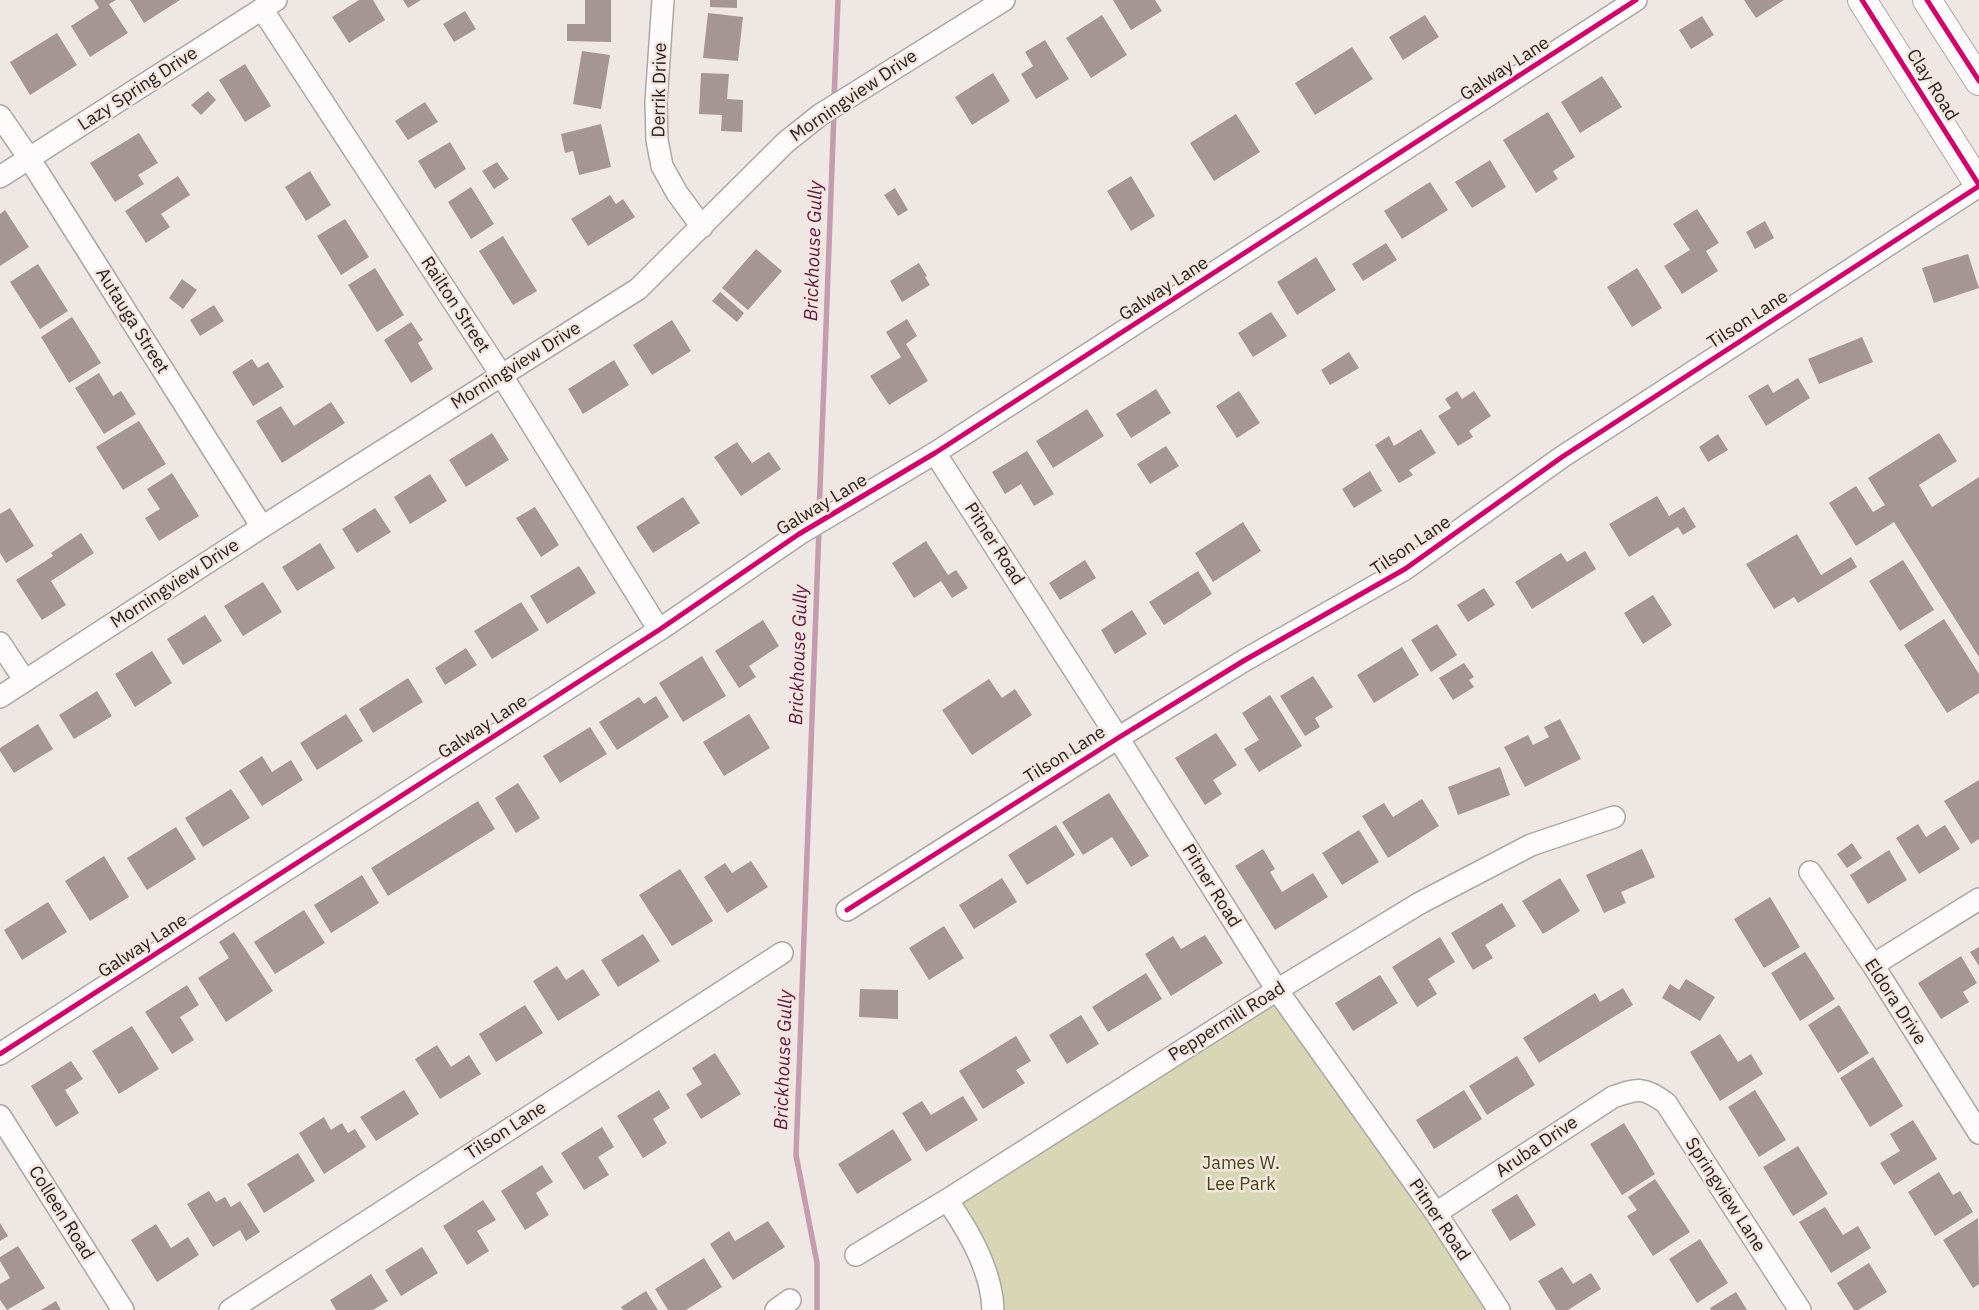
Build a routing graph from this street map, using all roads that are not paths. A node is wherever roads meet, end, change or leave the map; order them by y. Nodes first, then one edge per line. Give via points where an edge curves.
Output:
1 (663, 0) edge
2 (1004, 0) edge
3 (1636, 0) edge
4 (1862, 0) edge
5 (1927, 0) edge
6 (269, 5) edge
7 (1979, 81) edge
8 (0, 116) edge
9 (30, 158) junction
10 (0, 177) edge
11 (1979, 185) edge
12 (702, 227) junction
13 (502, 376) junction
14 (935, 453) junction
15 (262, 527) junction
16 (659, 630) junction
17 (0, 643) edge
18 (25, 681) junction
19 (0, 697) edge
20 (1118, 738) junction
21 (1614, 817) dead end
22 (1810, 872) dead end
23 (1979, 898) edge
24 (847, 910) dead end
25 (782, 952) dead end
26 (1873, 966) junction
27 (1277, 990) junction
28 (0, 1054) edge
29 (1641, 1091) joint
30 (0, 1116) edge
31 (1979, 1133) edge
32 (947, 1200) junction
33 (1436, 1214) junction
34 (856, 1255) dead end
35 (123, 1310) edge
36 (230, 1310) edge
37 (993, 1310) edge
38 (1499, 1310) edge
39 (1800, 1310) edge

1 - 12 street, Derrik Drive via 656,102 659,149 665,173
2 - 12 street, Morningview Drive via 820,115 786,142
3 - 14 street, Galway Lane
4 - 11 main road, Clay Road
5 - 7 main road
6 - 9 street, Lazy Spring Drive
6 - 13 street, Railton Street
8 - 9 street, Autauga Street
9 - 10 street, Lazy Spring Drive
9 - 15 street, Autauga Street
11 - 20 street, Tilson Lane via 1562,457 1405,570 1245,660
12 - 13 street, Morningview Drive via 638,289
13 - 15 street, Morningview Drive
13 - 16 street, Railton Street
14 - 16 street, Galway Lane via 799,534
14 - 20 street, Pitner Road
15 - 18 street, Morningview Drive
16 - 28 street, Galway Lane
17 - 18 street
18 - 19 street, Morningview Drive
20 - 24 street, Tilson Lane
20 - 27 street, Pitner Road
21 - 27 street, Peppermill Road via 1531,845 1420,903
22 - 26 street, Eldora Drive
23 - 26 street
25 - 36 street, Tilson Lane
26 - 31 street, Eldora Drive
27 - 32 street, Peppermill Road
27 - 33 street, Pitner Road
29 - 33 street, Aruba Drive via 1613,1096
29 - 39 street, Springview Lane via 1650,1092 1666,1103
30 - 35 street, Colleen Road
32 - 34 street, Peppermill Road
32 - 37 street via 972,1240 988,1281
33 - 38 street, Pitner Road

